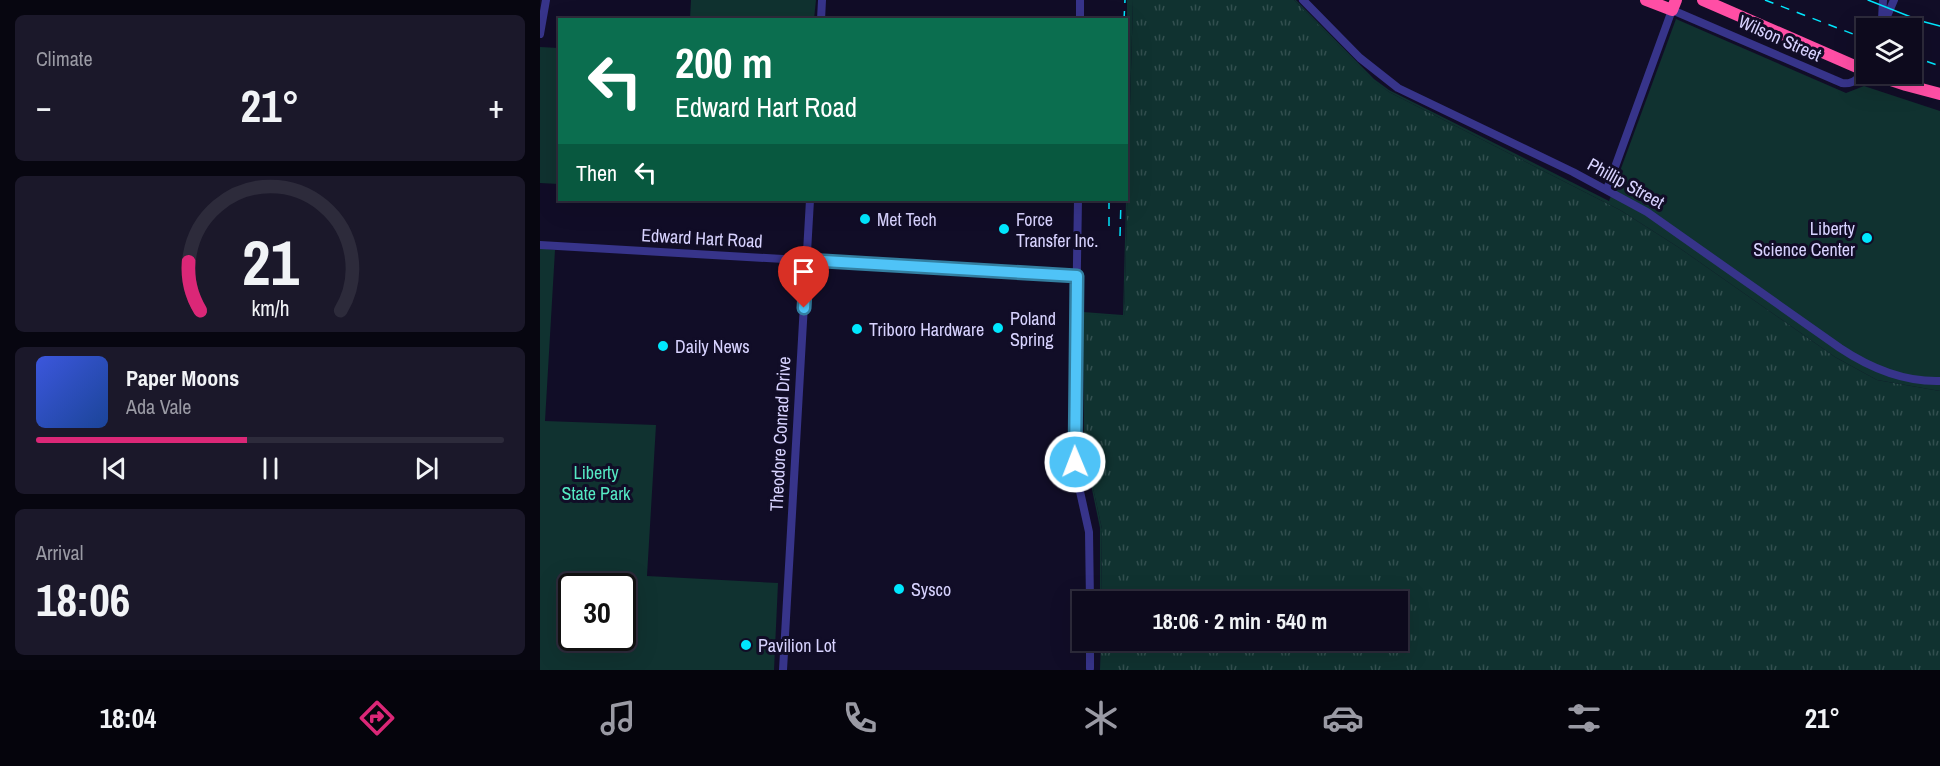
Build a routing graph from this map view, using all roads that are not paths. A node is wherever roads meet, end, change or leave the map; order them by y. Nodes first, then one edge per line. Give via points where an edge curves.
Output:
1 (546, 0) edge
2 (822, 0) edge
3 (1080, 0) edge
4 (1303, 0) edge
5 (1646, 0) edge
6 (1703, 0) edge
7 (1723, 0) edge
8 (1883, 0) edge
9 (1894, 0) edge
10 (1674, 5) edge
11 (821, 18) edge
12 (1080, 18) edge
13 (1882, 18) edge
14 (1886, 18) edge
15 (540, 34) edge
16 (1856, 58) edge
17 (1856, 67) edge
18 (1856, 81) edge
19 (1922, 81) edge
20 (1903, 84) edge
21 (1940, 86) edge
22 (1940, 94) edge
23 (1606, 189) junction
24 (810, 201) edge
25 (1078, 201) edge
26 (540, 245) edge
27 (807, 260) junction
28 (1077, 276) junction
29 (1940, 381) edge
30 (1090, 591) edge
31 (1090, 651) edge
32 (1090, 668) dead end
33 (783, 670) edge

1 - 15 street
2 - 11 street
3 - 12 street
4 - 23 street, Phillip Street via 1360,58 1398,88
5 - 10 highway
6 - 17 highway
7 - 16 highway
8 - 13 street
9 - 14 street
10 - 18 street, Wilson Street via 1842,83
10 - 23 street
19 - 21 highway
20 - 22 highway
23 - 29 street, Phillip Street via 1661,220 1851,356 1890,374
24 - 27 street, Theodore Conrad Drive
25 - 28 street
26 - 27 street, Edward Hart Road
27 - 28 street, Edward Hart Road
27 - 33 street, Theodore Conrad Drive
28 - 30 street via 1074,445 1089,532
31 - 32 street

